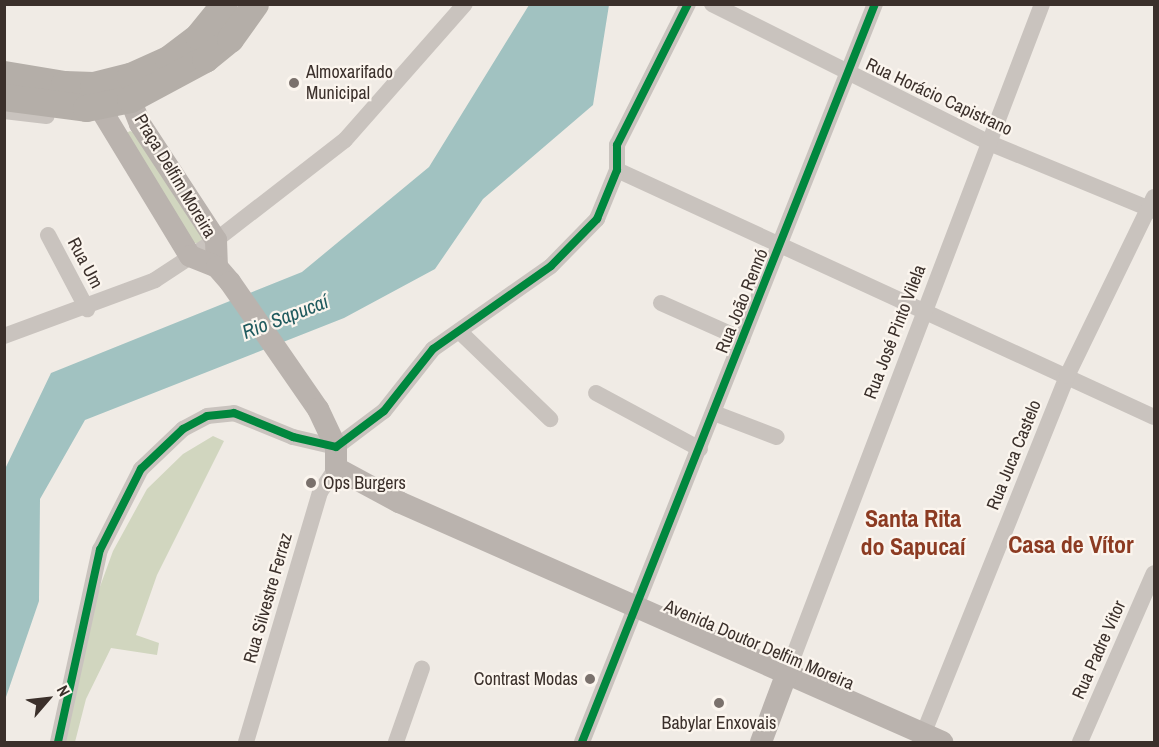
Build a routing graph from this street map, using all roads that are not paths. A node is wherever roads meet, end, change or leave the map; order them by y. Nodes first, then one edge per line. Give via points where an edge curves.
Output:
1 (465, 4) edge
2 (688, 4) edge
3 (712, 4) edge
4 (875, 4) edge
5 (1042, 4) edge
6 (236, 8) edge
7 (4, 74) edge
8 (848, 76) junction
9 (130, 99) junction
10 (9, 103) edge
11 (105, 115) junction
12 (987, 142) junction
13 (617, 170) junction
14 (1153, 205) edge
15 (48, 235) dead end
16 (216, 240) junction
17 (780, 246) junction
18 (190, 256) junction
19 (224, 274) junction
20 (661, 303) dead end
21 (87, 309) junction
22 (924, 312) junction
23 (459, 331) junction
24 (4, 336) edge
25 (742, 339) junction
26 (1067, 376) junction
27 (596, 393) dead end
28 (714, 413) junction
29 (1155, 417) edge
30 (550, 419) dead end
31 (777, 437) dead end
32 (700, 449) junction
33 (336, 458) junction
34 (1155, 573) edge
35 (635, 608) junction
36 (422, 668) dead end
37 (787, 673) junction
38 (928, 739) edge
39 (251, 741) edge
40 (58, 742) edge
41 (396, 742) edge
42 (582, 742) edge
43 (761, 742) edge
44 (1080, 742) edge

1 - 16 street via 345,140
2 - 13 street via 617,146
3 - 8 street, Rua Horácio Capistrano
4 - 8 street, Rua João Rennó
5 - 12 street, Rua José Pinto Vilela
6 - 7 highway via 168,59 130,76 84,85
6 - 9 highway via 230,39 205,59
8 - 12 street, Rua Horácio Capistrano
8 - 17 street, Rua João Rennó
9 - 11 highway
9 - 16 main road, Praça Delfim Moreira via 140,124
10 - 11 highway
11 - 18 main road, Praça Delfim Moreira
12 - 14 street, Rua Horácio Capistrano
12 - 22 street, Rua José Pinto Vilela
13 - 17 street
13 - 23 street via 597,219 581,238
14 - 26 street, Rua Juca Castelo
15 - 21 street, Rua Um
16 - 18 street
16 - 19 main road, Praça Delfim Moreira
17 - 22 street
17 - 25 street, Rua João Rennó
18 - 19 main road, Praça Delfim Moreira
18 - 21 street via 155,280
19 - 33 main road via 318,409
20 - 25 street
21 - 24 street
22 - 26 street
22 - 37 street, Rua José Pinto Vilela
23 - 30 street
23 - 33 street via 433,349 384,411
25 - 28 street, Rua João Rennó
26 - 29 street
26 - 38 street, Rua Juca Castelo
27 - 32 street
28 - 31 street
28 - 32 street, Rua João Rennó
32 - 35 street, Rua João Rennó
33 - 35 main road, Avenida Doutor Delfim Moreira via 399,502
33 - 39 street, Rua Silvestre Ferraz via 320,492
33 - 40 street via 234,412 207,416 163,446 128,489 100,550
34 - 44 street, Rua Padre Vitor
35 - 37 main road, Avenida Doutor Delfim Moreira
35 - 42 street, Rua João Rennó
36 - 41 street
37 - 38 main road, Avenida Doutor Delfim Moreira
37 - 43 main road

